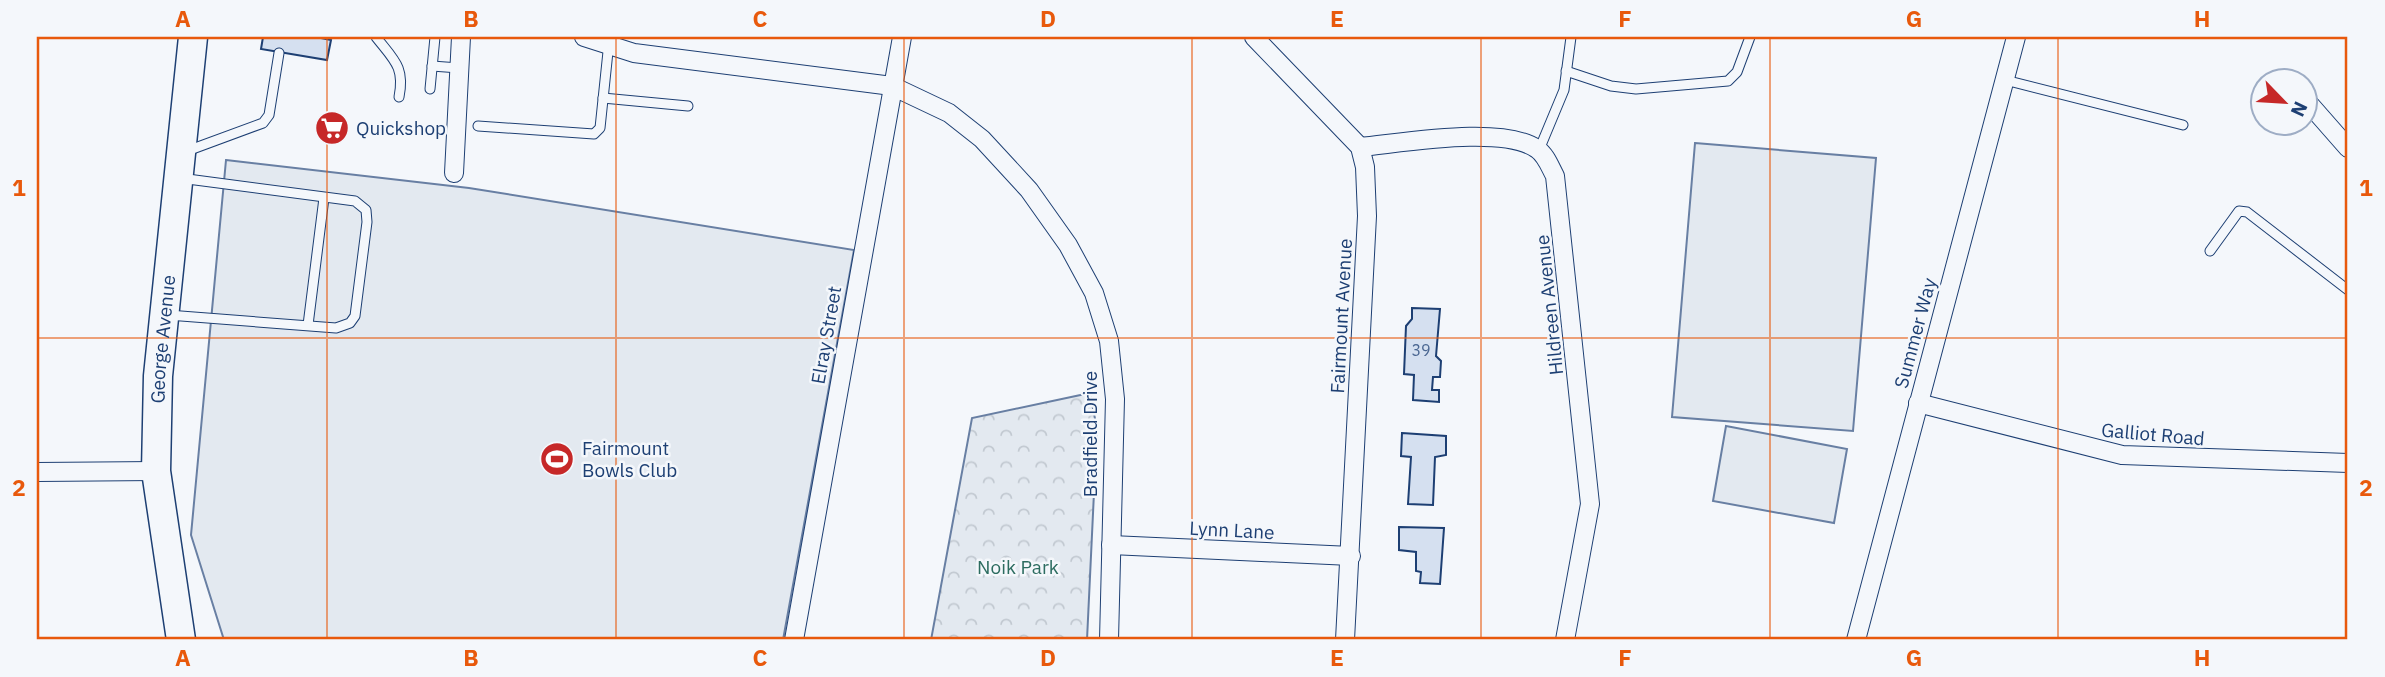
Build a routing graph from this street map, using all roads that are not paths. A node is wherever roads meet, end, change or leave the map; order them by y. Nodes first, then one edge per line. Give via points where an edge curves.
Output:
1 (193, 37) edge
2 (376, 37) edge
3 (435, 37) edge
4 (461, 37) edge
5 (584, 37) edge
6 (902, 37) edge
7 (1254, 37) edge
8 (1571, 37) edge
9 (1750, 37) edge
10 (2016, 37) edge
11 (609, 42) edge
12 (279, 52) dead end
13 (432, 66) junction
14 (459, 68) junction
15 (1566, 71) junction
16 (2005, 80) junction
17 (892, 86) junction
18 (430, 89) dead end
19 (399, 97) dead end
20 (603, 98) junction
21 (688, 106) dead end
22 (2318, 114) edge
23 (2183, 125) dead end
24 (478, 126) dead end
25 (1360, 147) junction
26 (2348, 148) edge
27 (1539, 150) junction
28 (180, 165) junction
29 (454, 173) dead end
30 (324, 198) junction
31 (2210, 251) dead end
32 (2348, 290) edge
33 (162, 314) junction
34 (308, 325) junction
35 (1918, 403) junction
36 (2348, 462) edge
37 (156, 471) junction
38 (37, 472) edge
39 (1111, 545) junction
40 (1351, 556) junction
41 (181, 640) edge
42 (794, 640) edge
43 (1109, 640) edge
44 (1345, 640) edge
45 (1565, 640) edge
46 (1856, 640) edge

1 - 28 main road, George Avenue
2 - 19 lane via 400,69
3 - 13 lane
4 - 14 street
5 - 11 street, Bradfield Drive
6 - 17 street, Elray Street
7 - 25 street
8 - 15 lane
9 - 15 lane via 1737,72 1728,81 1636,89
10 - 16 street, Summer Way
11 - 17 street, Bradfield Drive
11 - 20 lane
12 - 28 lane via 269,115 263,123
13 - 14 lane
13 - 18 lane
14 - 29 street
15 - 27 lane via 1559,104
16 - 23 lane
16 - 35 street, Summer Way
17 - 39 street, Bradfield Drive via 949,113 982,139 1029,190 1083,268 1109,341 1115,398
17 - 42 street, Elray Street
20 - 21 lane
20 - 24 lane via 600,128 588,136
22 - 26 street
25 - 27 street via 1497,136
25 - 40 street, Fairmount Avenue via 1367,216
27 - 45 street, Hildreen Avenue via 1555,176 1560,207 1590,504
28 - 30 lane
28 - 33 main road, George Avenue
30 - 34 lane
30 - 34 lane via 361,203 366,209 355,316 350,323 336,327
31 - 32 lane via 2239,211 2248,212
33 - 34 lane
33 - 37 main road, George Avenue
35 - 36 street, Galliot Road via 2122,455
35 - 46 street, Summer Way
37 - 38 street
37 - 41 main road, George Avenue
39 - 40 street, Lynn Lane
39 - 43 street, Bradfield Drive
40 - 44 street, Fairmount Avenue

